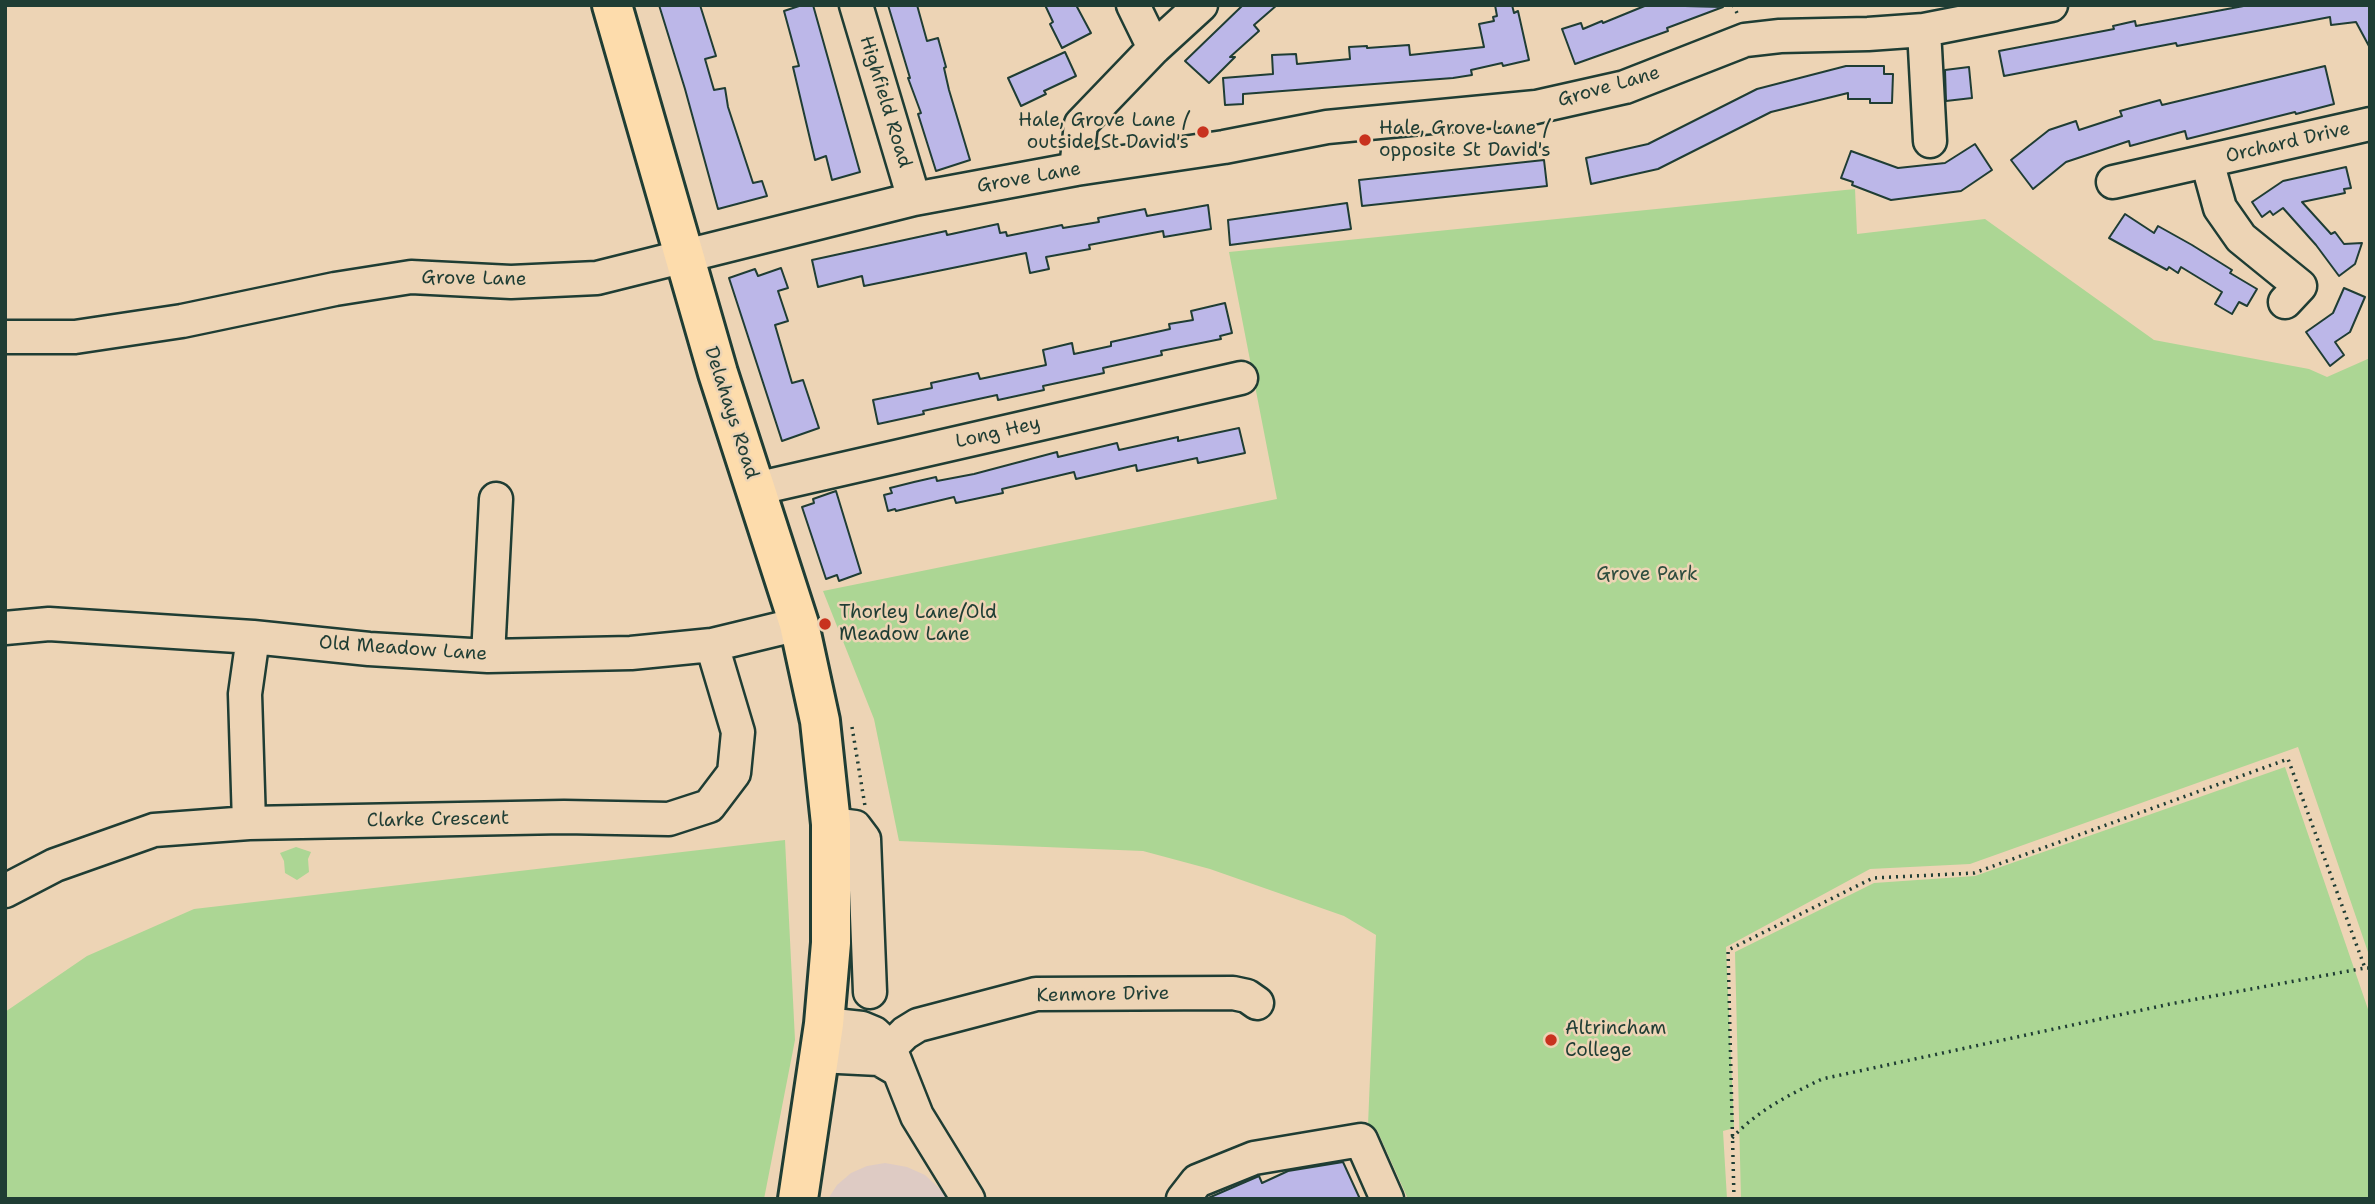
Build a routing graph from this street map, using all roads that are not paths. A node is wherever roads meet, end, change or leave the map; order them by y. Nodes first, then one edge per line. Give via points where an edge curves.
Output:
1 (612, 5) edge
2 (856, 5) edge
3 (1133, 5) edge
4 (1201, 5) edge
5 (2052, 5) edge
6 (1924, 30) junction
7 (1154, 47) junction
8 (2370, 124) edge
9 (1929, 142) dead end
10 (2207, 161) junction
11 (1076, 169) junction
12 (2113, 182) dead end
13 (914, 199) junction
14 (684, 256) junction
15 (2285, 302) dead end
16 (5, 337) edge
17 (1241, 379) dead end
18 (755, 489) junction
19 (496, 499) dead end
20 (799, 624) junction
21 (5, 628) edge
22 (253, 637) junction
23 (712, 645) junction
24 (488, 656) junction
25 (249, 823) junction
26 (831, 824) junction
27 (5, 891) edge
28 (870, 992) dead end
29 (1257, 1003) dead end
30 (822, 1040) junction
31 (889, 1059) junction
32 (798, 1199) edge
33 (968, 1199) edge
34 (1183, 1199) edge
35 (1387, 1199) edge

1 - 14 main road, Delahays Road
2 - 13 street, Highfield Road
3 - 7 street
4 - 7 street
5 - 6 street, Grove Lane
6 - 9 street
6 - 11 street, Grove Lane via 1745,40 1625,87 1536,107 1327,127
7 - 11 street via 1081,124
8 - 10 street, Orchard Drive
10 - 12 street, Orchard Drive
10 - 15 street, Orchard Drive via 2220,208 2241,238 2300,286
11 - 13 street, Grove Lane
13 - 14 street, Grove Lane
14 - 16 street, Grove Lane via 597,278 511,282 411,278 75,337
14 - 18 main road, Delahays Road
17 - 18 street, Long Hey
18 - 20 main road, Delahays Road
19 - 24 street
20 - 23 street, Old Meadow Lane
20 - 26 main road, Delahays Road via 820,721
21 - 22 street, Old Meadow Lane via 49,624
22 - 24 street, Old Meadow Lane
22 - 25 street via 244,694
23 - 24 street, Old Meadow Lane via 631,653
23 - 25 street, Clarke Crescent via 738,732 734,772 709,806 669,819
25 - 27 street, Clarke Crescent via 154,830 55,864
26 - 28 street via 855,828 864,839
26 - 30 main road, Delahays Road via 831,943
29 - 31 street, Kenmore Drive via 1233,993 1036,995 918,1025 905,1033
30 - 31 street
30 - 32 main road, Delahays Road
31 - 33 street via 917,1116
34 - 35 street via 1197,1181 1254,1158 1361,1140

